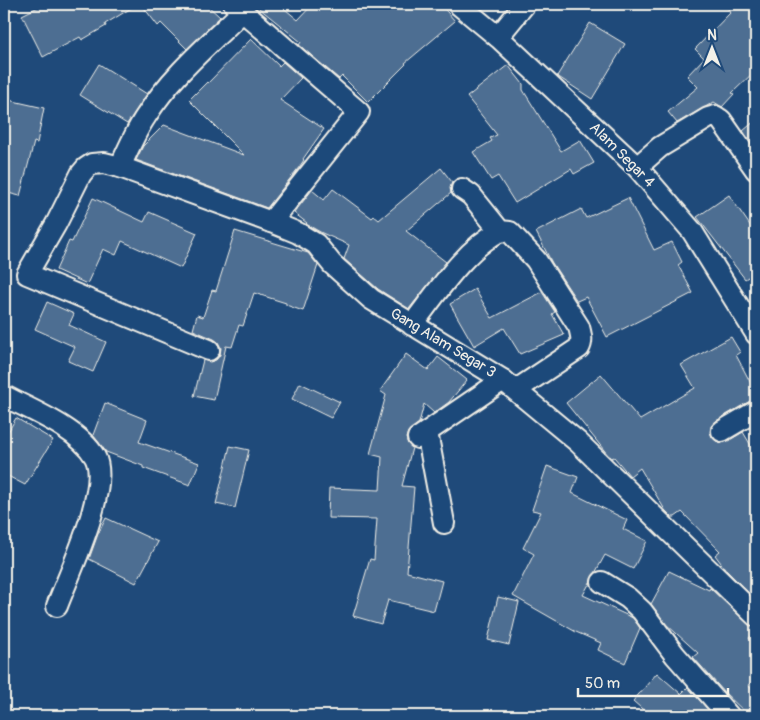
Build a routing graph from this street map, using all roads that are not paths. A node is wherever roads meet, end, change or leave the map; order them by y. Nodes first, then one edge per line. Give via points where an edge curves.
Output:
1 (458, 4) edge
2 (525, 4) edge
3 (238, 8) edge
4 (498, 37) junction
5 (120, 167) junction
6 (637, 167) junction
7 (756, 170) edge
8 (462, 189) dead end
9 (271, 222) junction
10 (500, 230) junction
11 (412, 325) junction
12 (756, 334) edge
13 (209, 350) dead end
14 (509, 385) junction
15 (4, 396) edge
16 (756, 412) edge
17 (722, 431) dead end
18 (444, 523) dead end
19 (602, 582) dead end
20 (57, 606) dead end
21 (756, 616) edge
22 (729, 716) edge

1 - 4 street, Alam Segar 4
2 - 4 street
3 - 5 street via 157,99
3 - 9 street via 359,112
4 - 6 street, Alam Segar 4
5 - 9 street, Gang Alam Segar 3
5 - 13 street, Gang Alam Segar 3 via 92,164 81,174 26,274
6 - 7 street via 660,147 715,116
6 - 12 street, Alam Segar 4 via 692,231
8 - 10 street via 471,195
9 - 11 street, Gang Alam Segar 3 via 316,244 332,264 371,299
10 - 11 street via 489,236 460,265
10 - 14 street via 510,232 536,260 582,338 579,348
11 - 14 street, Gang Alam Segar 3
14 - 18 street via 422,435
14 - 21 street, Gang Alam Segar 3 via 578,442
15 - 20 street via 61,425 94,456 99,470 96,500
16 - 17 street
19 - 22 street via 642,611 675,655

